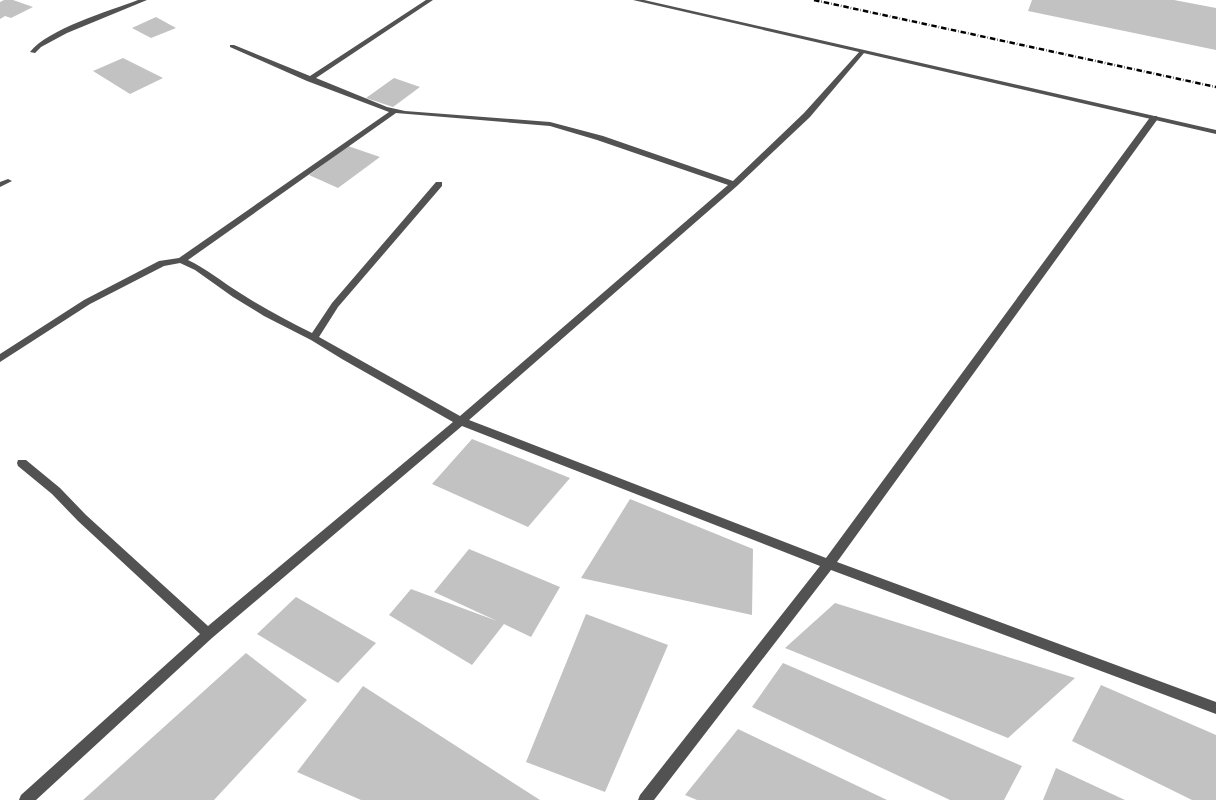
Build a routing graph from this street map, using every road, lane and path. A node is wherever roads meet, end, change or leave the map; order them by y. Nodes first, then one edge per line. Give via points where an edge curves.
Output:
1 (144, 0) edge
2 (430, 0) edge
3 (636, 0) edge
4 (232, 46) dead end
5 (33, 52) dead end
6 (862, 52) junction
7 (310, 79) junction
8 (395, 111) junction
9 (1154, 118) junction
10 (1216, 132) edge
11 (8, 180) dead end
12 (440, 184) dead end
13 (734, 184) junction
14 (0, 185) edge
15 (181, 260) junction
16 (314, 338) junction
17 (0, 359) edge
18 (461, 421) junction
19 (22, 463) dead end
20 (829, 563) junction
21 (208, 634) junction
22 (1216, 708) edge
23 (26, 800) edge
24 (645, 800) edge

1 - 5 street via 52,37 37,45
2 - 7 street
3 - 6 street
4 - 7 street
6 - 9 street
6 - 13 street via 807,115
7 - 8 street
8 - 13 street via 550,124
8 - 15 street
9 - 10 street
9 - 20 street
11 - 14 street
12 - 16 street via 340,298
13 - 18 street
15 - 16 street via 267,314
15 - 17 street via 162,263 87,302
16 - 18 street
18 - 20 street
18 - 21 street
19 - 21 street
20 - 22 street
20 - 24 street
21 - 23 street

